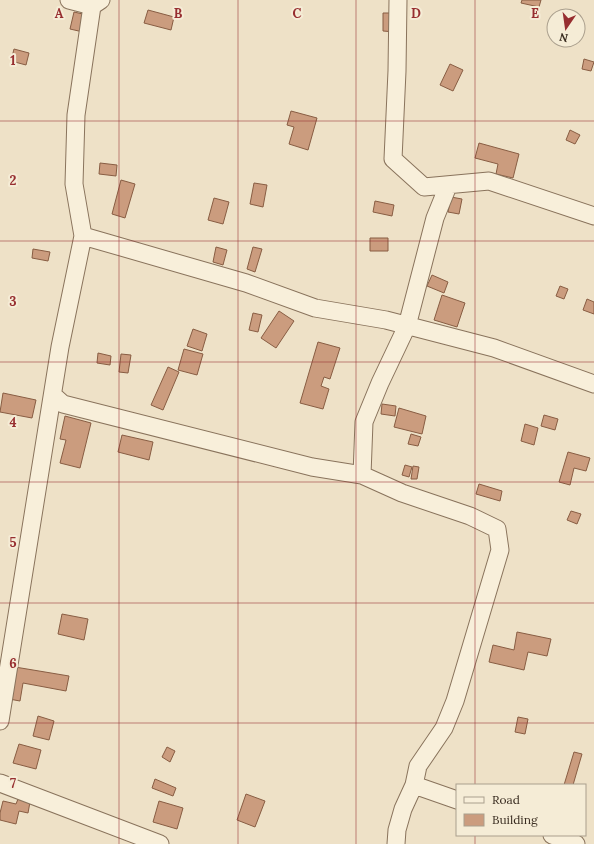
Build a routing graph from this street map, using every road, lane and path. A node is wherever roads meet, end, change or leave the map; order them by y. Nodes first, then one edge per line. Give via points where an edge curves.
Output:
1 (69, 0) edge
2 (398, 0) edge
3 (96, 3) edge
4 (448, 186) junction
5 (594, 216) edge
6 (83, 236) junction
7 (407, 326) junction
8 (594, 384) edge
9 (53, 395) junction
10 (362, 475) junction
11 (0, 721) edge
12 (0, 783) edge
13 (414, 785) junction
14 (456, 800) edge
15 (555, 836) edge
16 (160, 844) edge
17 (396, 844) edge
18 (576, 844) edge

1 - 3 street
2 - 4 street via 393,159 424,187
3 - 6 street via 76,115 74,184
4 - 5 street via 489,181
4 - 7 street via 435,218
6 - 7 street via 246,283 315,308
6 - 9 street via 60,347
7 - 8 street via 494,348
7 - 10 street via 364,422
9 - 10 street via 63,404 312,467
9 - 11 street
10 - 13 street via 402,493 470,516 497,529 500,550 455,701 444,728 418,766
12 - 16 street
13 - 14 street
13 - 17 street via 403,809
15 - 18 street

